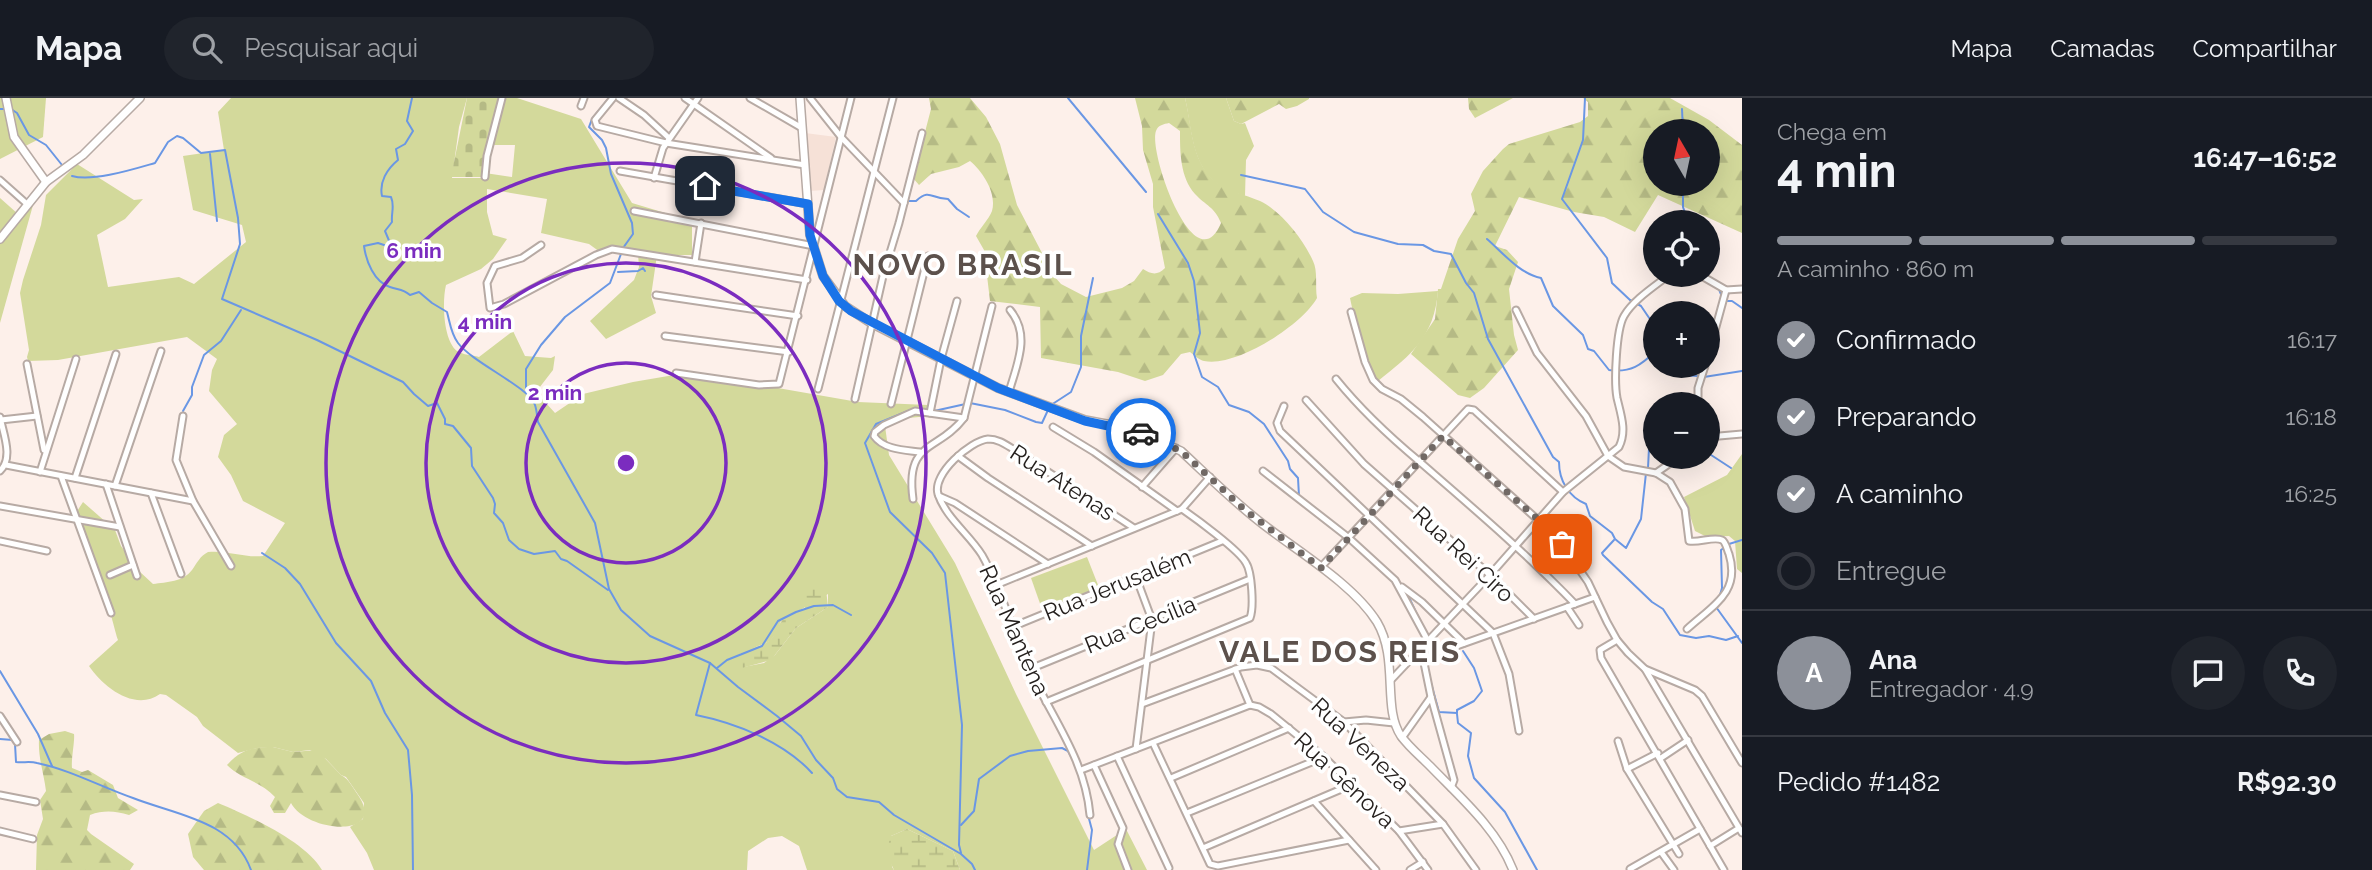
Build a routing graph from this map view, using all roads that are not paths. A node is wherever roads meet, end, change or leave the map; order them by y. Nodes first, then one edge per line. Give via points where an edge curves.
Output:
1 (6, 98) edge
2 (140, 98) edge
3 (502, 98) edge
4 (584, 98) edge
5 (613, 98) edge
6 (619, 98) edge
7 (685, 98) edge
8 (698, 98) edge
9 (750, 98) edge
10 (800, 98) edge
11 (811, 98) edge
12 (851, 98) edge
13 (893, 98) edge
14 (694, 104) junction
15 (581, 106) dead end
16 (802, 128) junction
17 (922, 133) dead end
18 (841, 137) junction
19 (668, 140) junction
20 (773, 159) junction
21 (805, 165) junction
22 (620, 171) dead end
23 (872, 171) junction
24 (485, 177) dead end
25 (654, 177) junction
26 (0, 180) edge
27 (46, 182) junction
28 (904, 203) junction
29 (27, 204) junction
30 (808, 204) junction
31 (634, 211) dead end
32 (701, 223) junction
33 (0, 239) edge
34 (541, 245) dead end
35 (814, 246) junction
36 (928, 256) dead end
37 (695, 262) junction
38 (807, 280) junction
39 (1655, 287) edge
40 (1720, 287) edge
41 (1742, 289) edge
42 (1726, 290) junction
43 (656, 295) dead end
44 (839, 301) junction
45 (957, 301) dead end
46 (992, 306) dead end
47 (1010, 310) dead end
48 (1516, 310) dead end
49 (1351, 312) dead end
50 (1720, 312) edge
51 (798, 316) junction
52 (871, 323) junction
53 (664, 337) dead end
54 (907, 340) junction
55 (161, 351) dead end
56 (789, 352) junction
57 (116, 354) dead end
58 (76, 359) dead end
59 (941, 359) junction
60 (27, 364) dead end
61 (676, 373) dead end
62 (975, 377) junction
63 (1336, 379) dead end
64 (818, 389) dead end
65 (1009, 392) junction
66 (855, 399) dead end
67 (1306, 400) dead end
68 (891, 404) dead end
69 (1284, 406) dead end
70 (930, 413) junction
71 (37, 416) junction
72 (183, 416) dead end
73 (964, 418) junction
74 (0, 419) edge
75 (1054, 427) dead end
76 (1742, 434) edge
77 (1443, 436) junction
78 (1720, 436) edge
79 (1176, 448) junction
80 (920, 452) junction
81 (45, 453) junction
82 (958, 456) junction
83 (1608, 456) junction
84 (1419, 461) junction
85 (6, 465) junction
86 (1662, 469) edge
87 (0, 471) edge
88 (1263, 471) dead end
89 (40, 472) junction
90 (1656, 473) junction
91 (61, 476) junction
92 (1210, 477) junction
93 (75, 478) junction
94 (106, 484) junction
95 (115, 486) junction
96 (1142, 487) junction
97 (1395, 490) junction
98 (1563, 492) junction
99 (151, 493) junction
100 (939, 496) junction
101 (913, 499) dead end
102 (193, 501) junction
103 (0, 506) edge
104 (1179, 510) junction
105 (1370, 517) junction
106 (77, 520) junction
107 (1539, 520) junction
108 (120, 527) junction
109 (1134, 528) junction
110 (1349, 538) junction
111 (0, 541) edge
112 (1222, 541) junction
113 (1093, 546) junction
114 (1515, 547) junction
115 (47, 551) dead end
116 (1048, 564) junction
117 (133, 565) junction
118 (231, 566) dead end
119 (1321, 568) junction
120 (181, 574) dead end
121 (110, 575) dead end
122 (1490, 575) junction
123 (137, 576) dead end
124 (1136, 577) junction
125 (1250, 579) junction
126 (996, 585) junction
127 (1400, 586) junction
128 (1595, 597) junction
129 (1463, 604) junction
130 (1575, 604) junction
131 (1567, 607) junction
132 (111, 613) dead end
133 (1534, 619) junction
134 (1152, 620) junction
135 (1444, 624) junction
136 (1579, 625) dead end
137 (1012, 627) junction
138 (1688, 629) dead end
139 (1493, 633) junction
140 (1617, 640) junction
141 (1428, 641) junction
142 (1464, 643) junction
143 (1421, 655) junction
144 (1147, 662) junction
145 (1235, 668) junction
146 (1030, 669) junction
147 (1645, 669) junction
148 (1391, 680) junction
149 (1431, 697) junction
150 (1046, 702) junction
151 (1142, 704) junction
152 (1250, 705) junction
153 (0, 716) edge
154 (1344, 722) junction
155 (1394, 723) junction
156 (1289, 728) junction
157 (1519, 731) dead end
158 (1402, 738) junction
159 (1688, 740) junction
160 (1618, 741) dead end
161 (17, 742) dead end
162 (1153, 743) junction
163 (1136, 748) junction
164 (1117, 756) junction
165 (1659, 756) junction
166 (1324, 757) junction
167 (1742, 763) edge
168 (1094, 765) junction
169 (1627, 769) junction
170 (1081, 770) junction
171 (1171, 778) junction
172 (1351, 785) junction
173 (1451, 788) junction
174 (0, 794) edge
175 (1314, 801) junction
176 (36, 802) dead end
177 (1187, 813) junction
178 (1090, 815) dead end
179 (1443, 824) junction
180 (1700, 829) junction
181 (1740, 830) edge
182 (0, 831) edge
183 (1399, 831) junction
184 (33, 839) dead end
185 (1349, 840) junction
186 (1673, 845) junction
187 (1710, 846) junction
188 (1203, 849) junction
189 (1661, 852) junction
190 (1679, 854) dead end
191 (1423, 862) junction
192 (1626, 862) dead end
193 (1169, 868) dead end
194 (1128, 870) edge
195 (1376, 870) edge
196 (1410, 870) edge
197 (1428, 870) edge
198 (1476, 870) edge
199 (1513, 870) edge
200 (1630, 870) edge
201 (1674, 870) edge
202 (1724, 870) edge

1 - 27 street via 14,136
2 - 27 street via 83,155
3 - 24 street
4 - 15 street
5 - 19 street via 595,120 597,126
6 - 19 street
7 - 14 street
8 - 14 street
9 - 16 street
10 - 16 street
11 - 18 street
12 - 18 street
13 - 23 street
14 - 19 street
14 - 20 street
16 - 21 street
17 - 28 street
18 - 23 street
18 - 35 street
19 - 20 street
19 - 25 street
20 - 21 street
21 - 30 street
22 - 25 street
23 - 28 street
23 - 44 street
25 - 30 street
26 - 29 street
27 - 29 street
28 - 52 street
29 - 33 street
30 - 35 street
31 - 32 street
32 - 35 street
32 - 37 street
34 - 37 street via 490,272 486,282 490,307 609,250
35 - 38 street
35 - 44 street via 823,276
36 - 54 street
37 - 38 street
38 - 51 street
39 - 83 street via 1623,320 1616,386 1623,432 1619,447
40 - 42 street
41 - 42 street
42 - 50 street
43 - 51 street
44 - 52 street
44 - 64 street
45 - 59 street
46 - 62 street
47 - 65 street via 1022,332
48 - 83 street via 1530,342 1586,416
49 - 77 street via 1377,385 1401,399
51 - 56 street
52 - 54 street
52 - 66 street
53 - 56 street
54 - 59 street
54 - 68 street
55 - 95 street
56 - 61 street via 777,385
57 - 93 street
58 - 81 street
59 - 62 street
59 - 70 street
60 - 71 street
62 - 65 street
62 - 73 street
63 - 84 street
65 - 79 street
67 - 97 street, Rua Rei Ciro via 1364,464
69 - 105 street via 1277,423 1280,431
70 - 73 street
70 - 80 street via 914,412 881,426 874,434 887,446
71 - 74 street
71 - 81 street
72 - 102 street via 176,460
73 - 80 street
74 - 85 street
75 - 96 street
76 - 78 street
77 - 84 street
77 - 98 street via 1472,409
77 - 107 street
79 - 92 street
79 - 96 street
80 - 101 street via 911,480
81 - 89 street
82 - 100 street, Rua Atenas via 941,476
82 - 109 street, Rua Atenas via 984,440 999,441
82 - 113 street
83 - 90 street via 1627,468
83 - 98 street
84 - 97 street
84 - 114 street
85 - 87 street
85 - 89 street
86 - 90 street
88 - 110 street
89 - 91 street
90 - 138 street via 1670,482 1681,501 1687,514 1688,540 1721,539 1731,562 1729,590
91 - 93 street
91 - 106 street
92 - 104 street
92 - 119 street
93 - 94 street
94 - 95 street
94 - 108 street
95 - 99 street
96 - 104 street
97 - 105 street
97 - 122 street, Rua Rei Ciro
98 - 107 street
99 - 102 street
99 - 120 street
100 - 116 street
100 - 126 street, Rua Mantena via 980,552
102 - 118 street
103 - 106 street
104 - 109 street
104 - 112 street
105 - 110 street
105 - 129 street
106 - 108 street
106 - 132 street
107 - 114 street
107 - 128 street via 1562,544
108 - 117 street
109 - 113 street
110 - 119 street
110 - 127 street
111 - 115 street
112 - 124 street, Rua Jerusalém
112 - 125 street via 1246,562
113 - 116 street
114 - 122 street
114 - 130 street
116 - 126 street
117 - 121 street
117 - 123 street
119 - 148 street via 1375,619 1386,642
122 - 129 street
122 - 133 street, Rua Rei Ciro
124 - 134 street
124 - 137 street, Rua Jerusalém
125 - 134 street, Rua Cecília
125 - 144 street via 1250,618
126 - 137 street, Rua Mantena
127 - 135 street
127 - 141 street
128 - 130 street
128 - 140 street
129 - 135 street
129 - 139 street
130 - 131 street
131 - 133 street
131 - 136 street
133 - 139 street
134 - 144 street
134 - 146 street, Rua Cecília
135 - 141 street
135 - 142 street
137 - 146 street, Rua Mantena
139 - 142 street
139 - 157 street via 1509,674
140 - 147 street
140 - 165 street via 1600,650 1600,656
141 - 143 street
142 - 143 street
143 - 148 street
143 - 149 street
144 - 150 street
144 - 151 street
145 - 151 street, Rua Veneza
145 - 152 street
145 - 154 street, Rua Veneza via 1270,668
146 - 150 street, Rua Mantena
147 - 159 street
147 - 167 street via 1702,696
148 - 155 street
149 - 158 street
149 - 173 street via 1454,780
150 - 170 street, Rua Mantena
151 - 163 street
152 - 156 street, Rua Gênova via 1264,709
152 - 162 street
153 - 161 street
154 - 155 street
154 - 179 street, Rua Veneza
155 - 158 street
156 - 166 street, Rua Gênova
156 - 171 street
158 - 173 street
159 - 165 street
159 - 181 street
160 - 169 street
162 - 163 street
162 - 171 street
163 - 164 street
164 - 168 street
164 - 193 street
165 - 169 street
165 - 180 street
166 - 172 street, Rua Gênova
166 - 177 street
168 - 170 street
168 - 194 street via 1123,828 1118,844
169 - 186 street
170 - 178 street, Rua Mantena
171 - 177 street
172 - 175 street
172 - 183 street, Rua Gênova
173 - 199 street via 1493,835
174 - 176 street
175 - 185 street
175 - 188 street
177 - 188 street
179 - 183 street
179 - 198 street, Rua Veneza
180 - 186 street
180 - 187 street
181 - 187 street
182 - 184 street
183 - 191 street, Rua Gênova
185 - 188 street via 1219,866 1210,864
185 - 195 street
186 - 189 street
186 - 190 street
187 - 202 street
189 - 200 street
189 - 201 street
191 - 196 street
191 - 197 street, Rua Gênova
192 - 200 street

